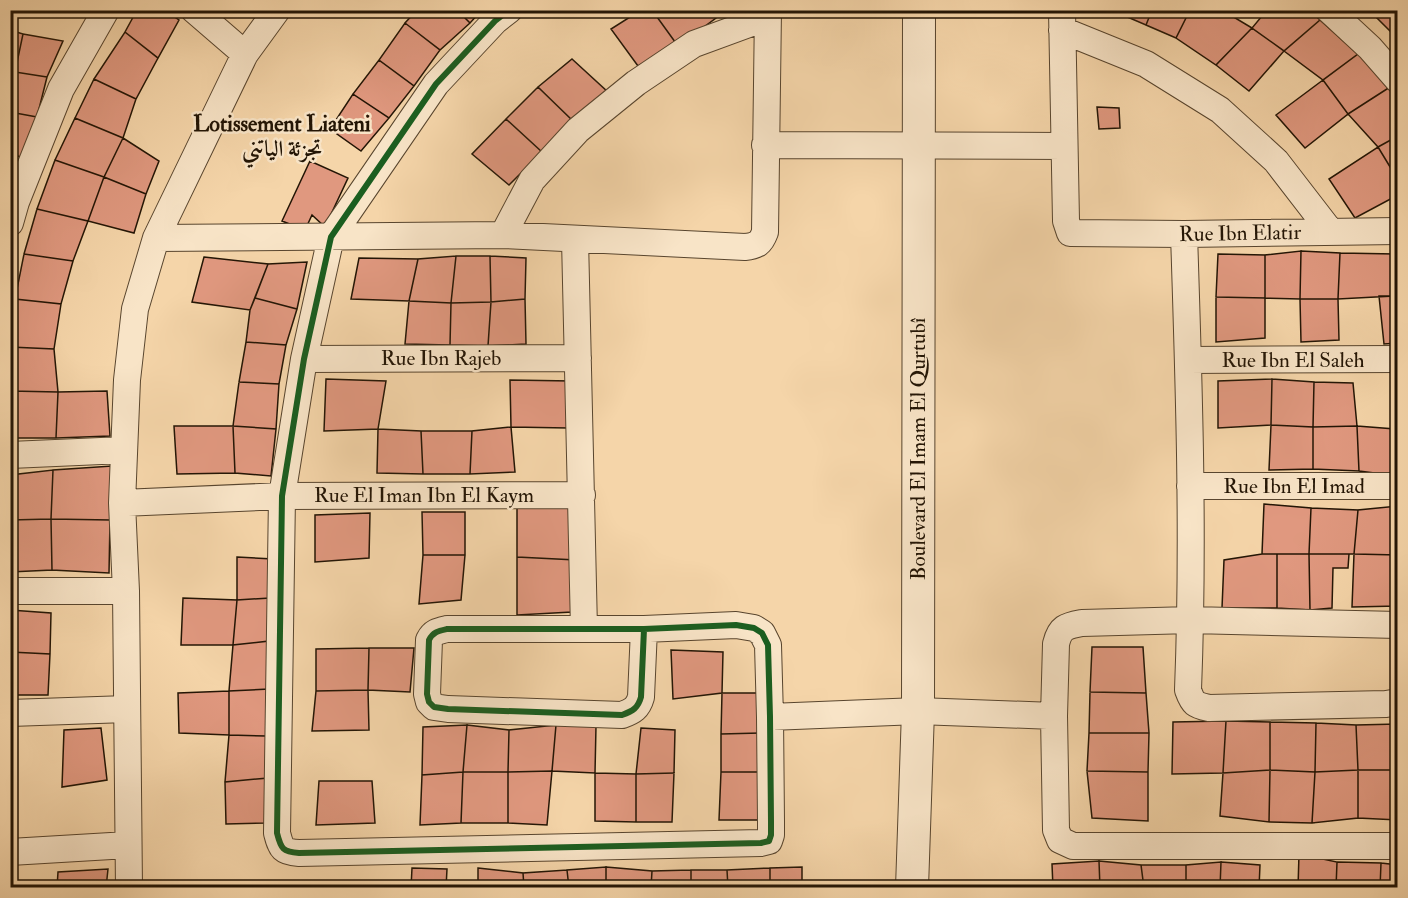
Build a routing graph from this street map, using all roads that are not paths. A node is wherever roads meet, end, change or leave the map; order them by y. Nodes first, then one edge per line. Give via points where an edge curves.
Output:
1 (106, 10) edge
2 (194, 10) edge
3 (277, 10) edge
4 (509, 10) edge
5 (919, 10) edge
6 (1329, 10) edge
7 (768, 14) edge
8 (1062, 20) edge
9 (245, 54) junction
10 (1398, 80) edge
11 (765, 145) junction
12 (919, 145) junction
13 (1064, 146) junction
14 (10, 223) edge
15 (1330, 231) junction
16 (1398, 231) edge
17 (1184, 234) junction
18 (503, 235) junction
19 (331, 237) junction
20 (156, 238) junction
21 (574, 239) junction
22 (578, 357) junction
23 (304, 359) junction
24 (1398, 359) edge
25 (1188, 360) junction
26 (124, 450) junction
27 (10, 455) edge
28 (1190, 486) junction
29 (1398, 486) edge
30 (582, 495) junction
31 (282, 496) junction
32 (122, 503) junction
33 (10, 591) edge
34 (126, 591) junction
35 (1191, 620) junction
36 (1398, 625) edge
37 (584, 629) junction
38 (644, 629) junction
39 (1398, 702) edge
40 (127, 709) junction
41 (918, 711) junction
42 (10, 713) edge
43 (1054, 716) junction
44 (770, 717) junction
45 (128, 845) junction
46 (1398, 846) edge
47 (10, 852) edge
48 (129, 888) edge
49 (912, 888) edge

1 - 14 street via 61,89
2 - 9 street
3 - 9 street
4 - 19 street via 436,84
5 - 12 street, Boulevard El Imam El Qurtubî
6 - 10 street
7 - 11 street
7 - 18 street via 694,44 636,83 578,130 532,180
8 - 13 street
8 - 15 street via 1146,64 1220,111 1276,161
9 - 20 street
11 - 12 street
11 - 21 street via 765,232 755,246
12 - 13 street
12 - 41 street, Boulevard El Imam El Qurtubî
13 - 17 street, Rue Ibn Elatir via 1066,221 1070,233
15 - 16 street, Rue Ibn Elatir
15 - 17 street, Rue Ibn Elatir
17 - 25 street
18 - 19 street
18 - 21 street
19 - 20 street
19 - 23 street
20 - 26 street via 135,309
21 - 22 street
22 - 23 street, Rue Ibn Rajeb
22 - 30 street
23 - 31 street
24 - 25 street, Rue Ibn El Saleh
25 - 28 street
26 - 27 street
26 - 32 street
28 - 29 street, Rue Ibn El Imad
28 - 35 street
30 - 31 street, Rue El Iman Ibn El Kaym
30 - 37 street
31 - 32 street, Rue El Iman Ibn El Kaym
31 - 44 street via 277,833 287,852 761,843 771,835
32 - 34 street
33 - 34 street
34 - 40 street
35 - 36 street
35 - 39 street via 1188,690 1199,706
35 - 43 street via 1067,626 1058,634 1056,644
37 - 38 street
37 - 38 street via 447,629 432,633 429,702 448,709 622,715 632,711 641,697
38 - 44 street via 736,625 762,633 768,645
40 - 42 street
40 - 45 street
41 - 43 street
41 - 44 street
41 - 49 street, Boulevard El Imam El Qurtubî
43 - 46 street via 1056,830 1060,840 1073,846
45 - 47 street
45 - 48 street

